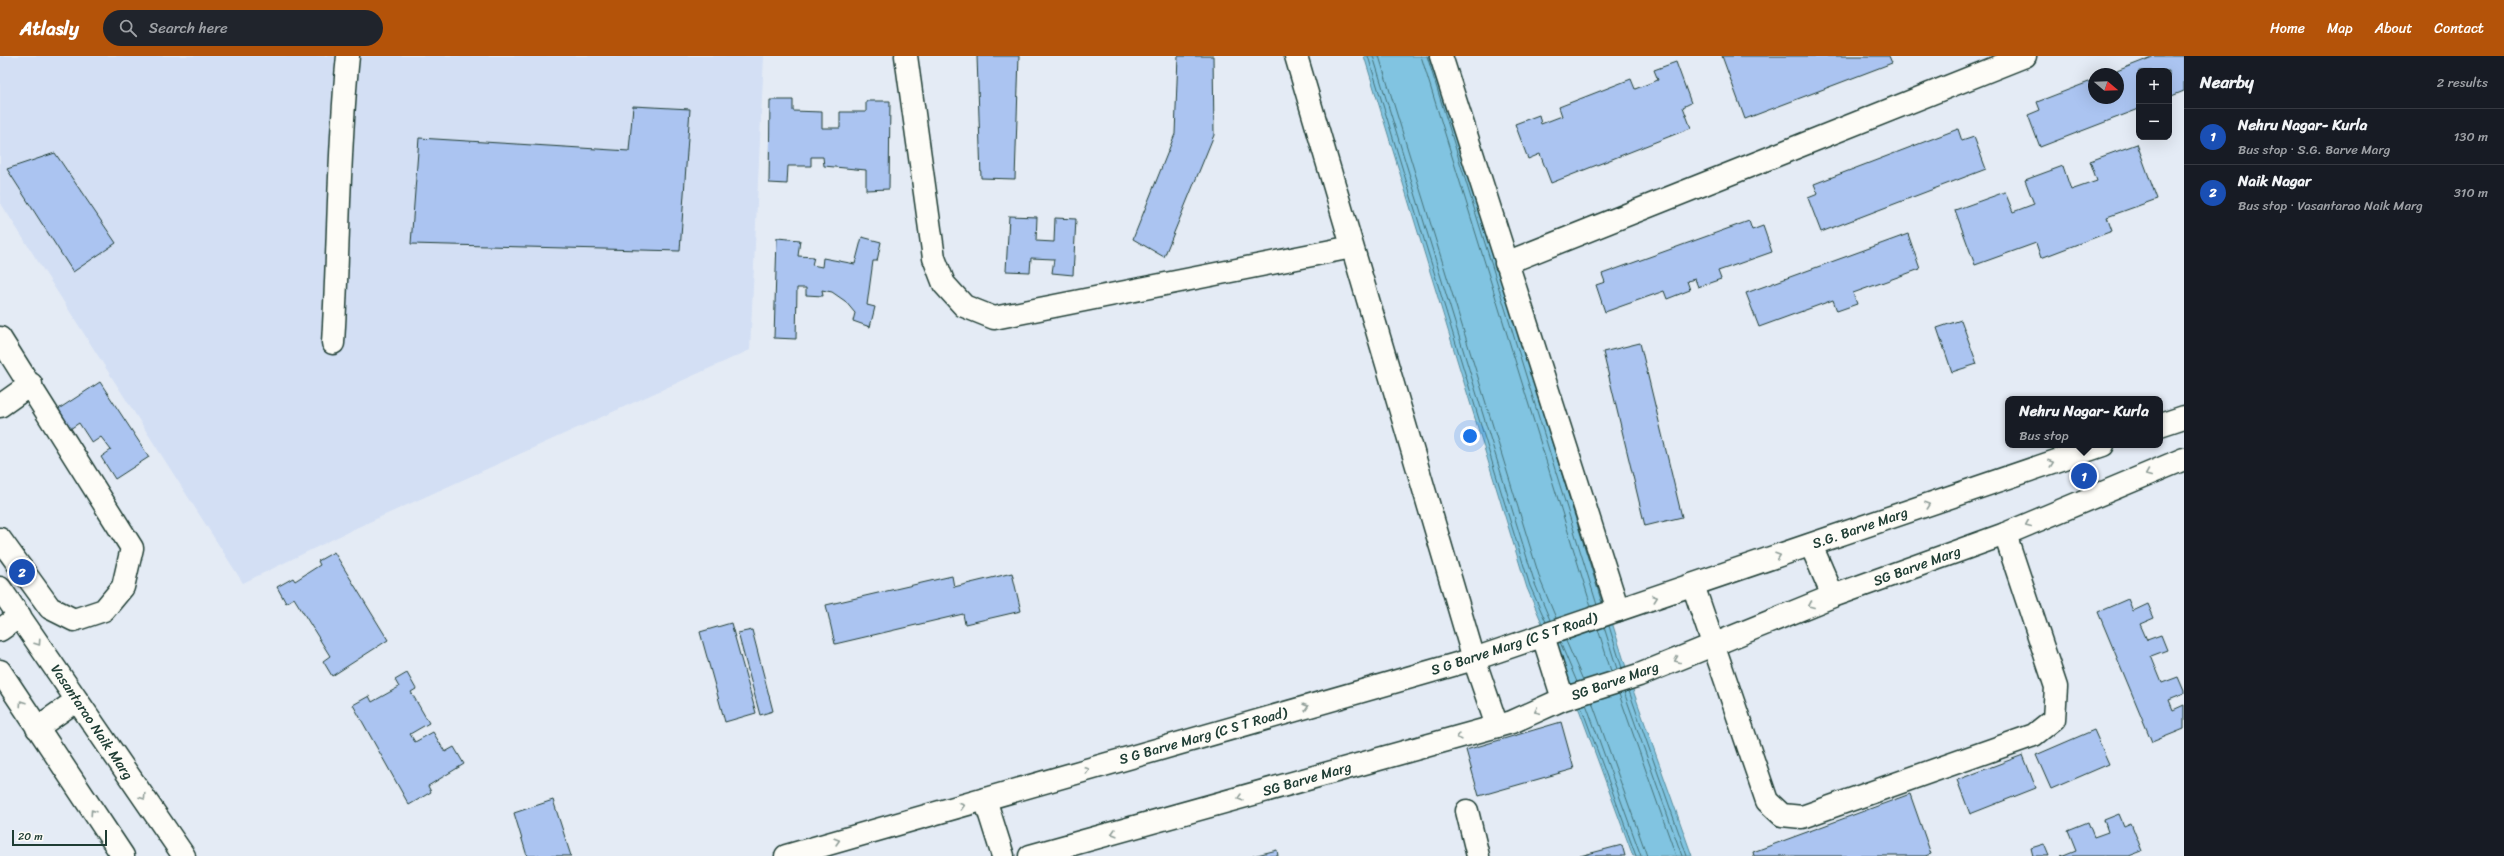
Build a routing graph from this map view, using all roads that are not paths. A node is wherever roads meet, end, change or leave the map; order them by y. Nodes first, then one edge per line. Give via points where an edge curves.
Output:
1 (348, 56) edge
2 (906, 56) edge
3 (1296, 56) edge
4 (1441, 56) edge
5 (2025, 56) edge
6 (1352, 247) junction
7 (1506, 263) junction
8 (0, 338) edge
9 (332, 344) dead end
10 (31, 384) junction
11 (0, 406) edge
12 (2184, 417) edge
13 (2163, 425) edge
14 (2093, 448) edge
15 (2184, 459) edge
16 (2005, 534) junction
17 (0, 539) edge
18 (1811, 544) junction
19 (1693, 585) junction
20 (0, 588) edge
21 (1833, 596) junction
22 (1614, 612) junction
23 (20, 616) junction
24 (0, 630) edge
25 (1543, 636) junction
26 (1713, 646) junction
27 (1479, 657) junction
28 (0, 671) edge
29 (1563, 699) junction
30 (77, 700) junction
31 (1504, 724) junction
32 (38, 728) junction
33 (985, 799) junction
34 (1467, 811) dead end
35 (123, 856) edge
36 (184, 856) edge
37 (786, 856) edge
38 (1003, 856) edge
39 (1030, 856) edge
40 (1478, 856) edge

1 - 9 street via 343,103 339,250
2 - 6 street via 934,258 944,284 964,306 994,318
3 - 6 street
4 - 7 street
5 - 7 street
6 - 27 street
7 - 22 street
8 - 10 street
10 - 11 street
10 - 17 street via 132,548 123,587 104,610 74,620 50,608
12 - 13 street
18 -> 14 street, S.G. Barve Marg
15 -> 16 street, SG Barve Marg
16 - 21 street, SG Barve Marg
16 - 26 street via 2056,687 2054,720 2034,736 1802,817 1782,815 1767,801
19 -> 18 street, S.G. Barve Marg
18 - 21 street
22 -> 19 street, S.G. Barve Marg
19 - 26 street
20 - 23 street, Vasantarao Naik Marg
21 -> 26 street, SG Barve Marg
22 - 25 street, S G Barve Marg (C S T Road)
23 - 24 street
23 -> 30 street, Vasantarao Naik Marg
25 - 27 street, S G Barve Marg (C S T Road)
25 - 29 street
26 -> 29 street, SG Barve Marg via 1640,675
27 - 31 street
33 -> 27 street, S G Barve Marg (C S T Road)
32 -> 28 street
29 -> 31 street, SG Barve Marg
30 - 32 street
30 -> 36 street, Vasantarao Naik Marg
31 -> 39 street, SG Barve Marg
35 -> 32 street
37 -> 33 street, S G Barve Marg (C S T Road)
33 - 38 street
34 - 40 street

